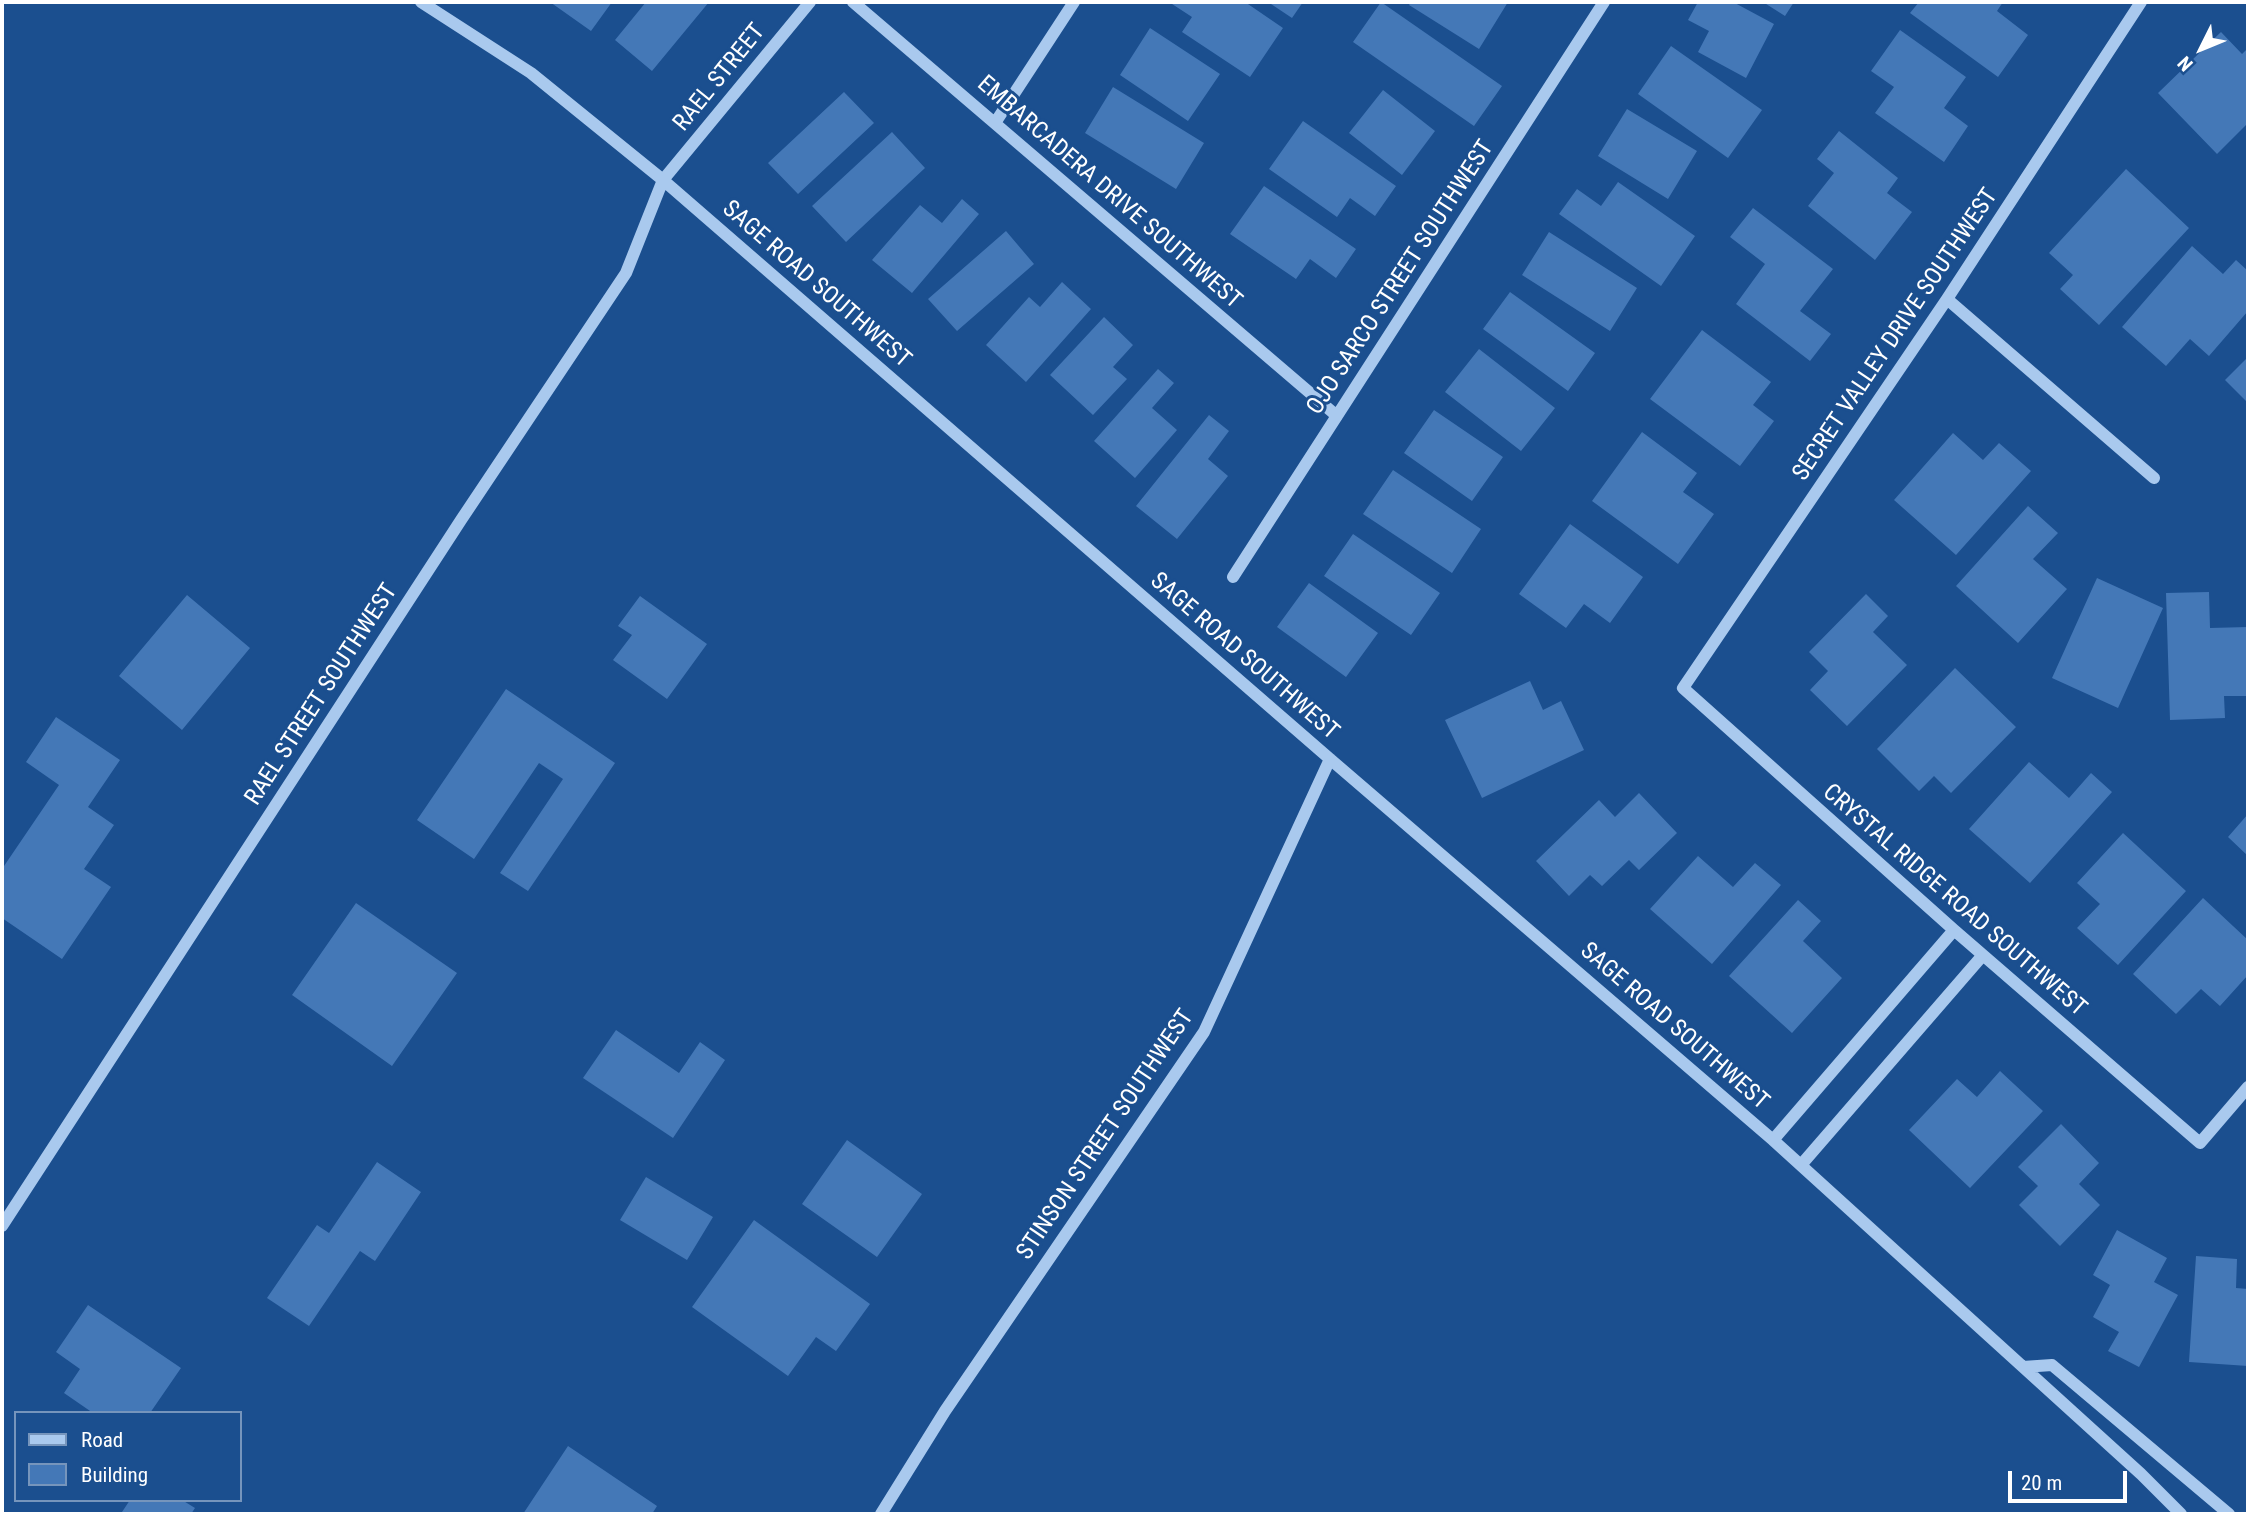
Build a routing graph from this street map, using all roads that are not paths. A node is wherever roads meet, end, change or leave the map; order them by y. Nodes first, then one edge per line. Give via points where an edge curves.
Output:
1 (421, 2) edge
2 (810, 2) edge
3 (853, 2) edge
4 (1074, 2) edge
5 (1604, 2) edge
6 (2141, 2) edge
7 (995, 123) junction
8 (663, 180) junction
9 (1948, 299) junction
10 (1337, 416) junction
11 (2154, 478) dead end
12 (1233, 577) dead end
13 (1683, 688) joint
14 (1330, 759) junction
15 (1954, 930) junction
16 (1983, 955) junction
17 (2248, 1087) edge
18 (1773, 1140) junction
19 (1801, 1165) junction
20 (2, 1226) edge
21 (2023, 1367) junction
22 (881, 1514) edge
23 (2181, 1514) edge
24 (2229, 1514) edge

1 - 8 street, SAGE ROAD SOUTHWEST via 531,73
2 - 8 street, RAEL STREET
3 - 7 street, EMBARCADERA DRIVE SOUTHWEST
4 - 7 street
5 - 10 street, OJO SARCO STREET SOUTHWEST
6 - 9 street, SECRET VALLEY DRIVE SOUTHWEST
7 - 10 street, EMBARCADERA DRIVE SOUTHWEST
8 - 14 street, SAGE ROAD SOUTHWEST
8 - 20 street, RAEL STREET SOUTHWEST via 626,274
9 - 11 street
9 - 13 street, SECRET VALLEY DRIVE SOUTHWEST
10 - 12 street, OJO SARCO STREET SOUTHWEST
13 - 15 street, CRYSTAL RIDGE ROAD SOUTHWEST
14 - 18 street, SAGE ROAD SOUTHWEST
14 - 22 street, STINSON STREET SOUTHWEST via 1203,1031 945,1411
15 - 16 street, CRYSTAL RIDGE ROAD SOUTHWEST
15 - 18 street
16 - 17 street, CRYSTAL RIDGE ROAD SOUTHWEST via 2200,1143
16 - 19 street
18 - 19 street, SAGE ROAD SOUTHWEST
19 - 21 street, SAGE ROAD SOUTHWEST
21 - 23 street, SAGE ROAD SOUTHWEST
21 - 24 street via 2052,1365

